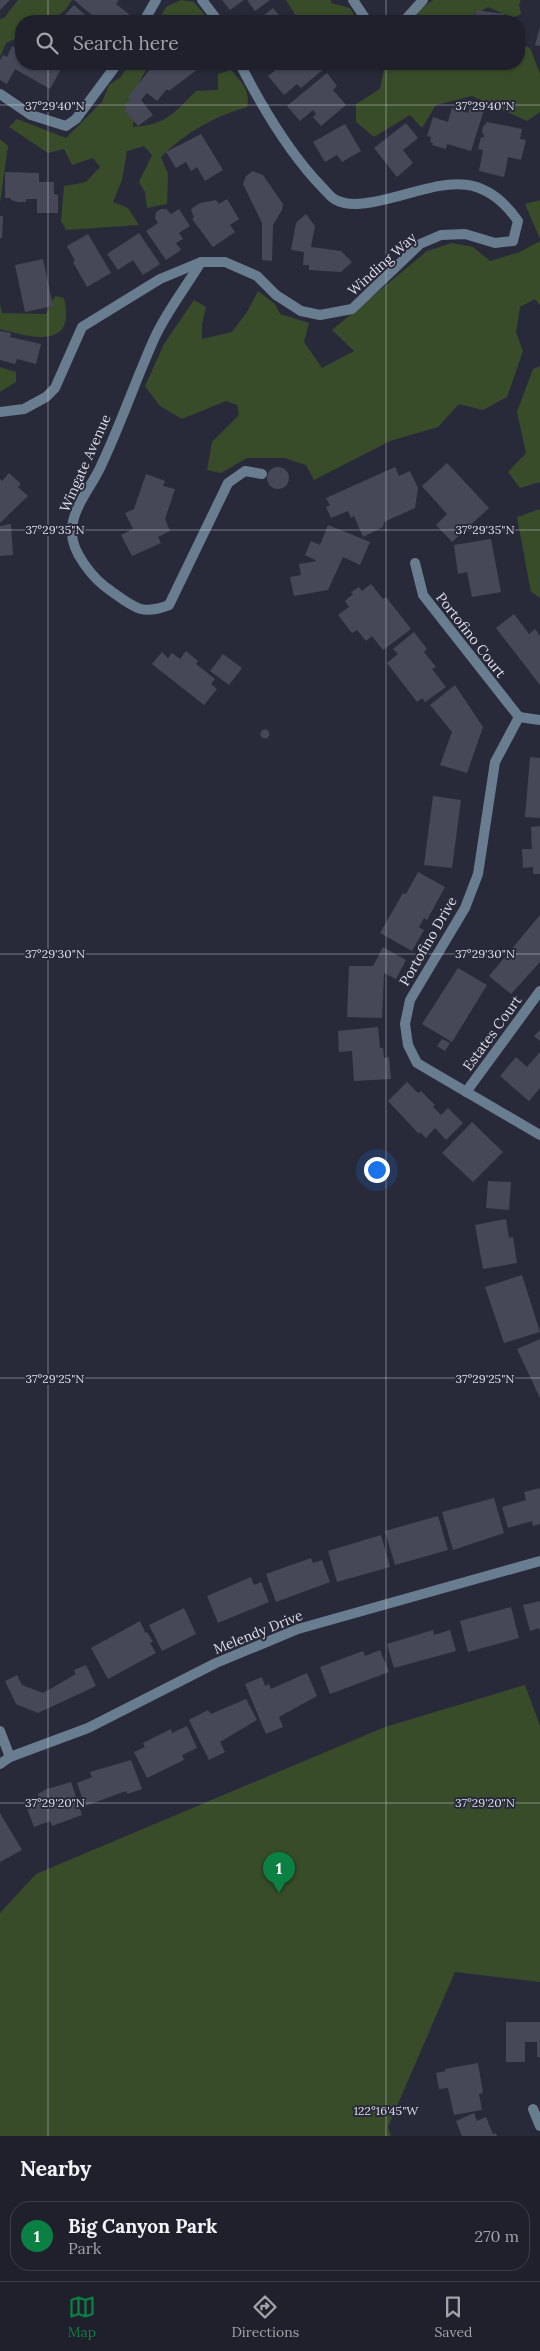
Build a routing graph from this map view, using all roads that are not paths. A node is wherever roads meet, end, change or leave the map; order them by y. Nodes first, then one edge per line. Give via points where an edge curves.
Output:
1 (156, 0) edge
2 (202, 0) edge
3 (353, 0) edge
4 (423, 0) edge
5 (147, 15) edge
6 (213, 15) edge
7 (363, 15) edge
8 (409, 15) edge
9 (113, 70) edge
10 (244, 70) edge
11 (0, 94) edge
12 (201, 262) junction
13 (0, 412) edge
14 (262, 474) dead end
15 (415, 563) dead end
16 (519, 717) junction
17 (540, 720) edge
18 (540, 991) edge
19 (466, 1092) junction
20 (540, 1135) edge
21 (540, 1561) edge
22 (0, 1731) edge
23 (10, 1757) junction
24 (0, 1764) edge
25 (533, 2109) dead end
26 (540, 2126) edge

1 - 5 street
2 - 6 street
3 - 7 street
4 - 8 street
9 - 11 street via 76,119 66,126 31,115
10 - 12 street, Winding Way via 300,164 335,200 356,205 395,198 441,184 468,184 494,196 509,208 518,221 516,231 513,241 495,244 465,234 441,235 420,244 352,309 320,315 301,311 276,295 257,276 225,262
12 - 13 street, Winding Way via 160,279 82,327 55,388 24,409
12 - 14 street, Wingate Avenue via 156,335 99,470 76,512 72,540 88,569 109,590 143,611 155,610 169,605 228,483 245,471
15 - 16 street, Portofino Court via 423,596
16 - 17 street
16 - 19 street, Portofino Drive via 495,762 478,874 466,908 410,1000 405,1024 408,1045 417,1063
18 - 19 street, Estates Court
19 - 20 street, Portofino Drive
21 - 23 street, Melendy Drive via 298,1629 216,1663 88,1728
22 - 23 street
23 - 24 street, Melendy Drive
25 - 26 street

